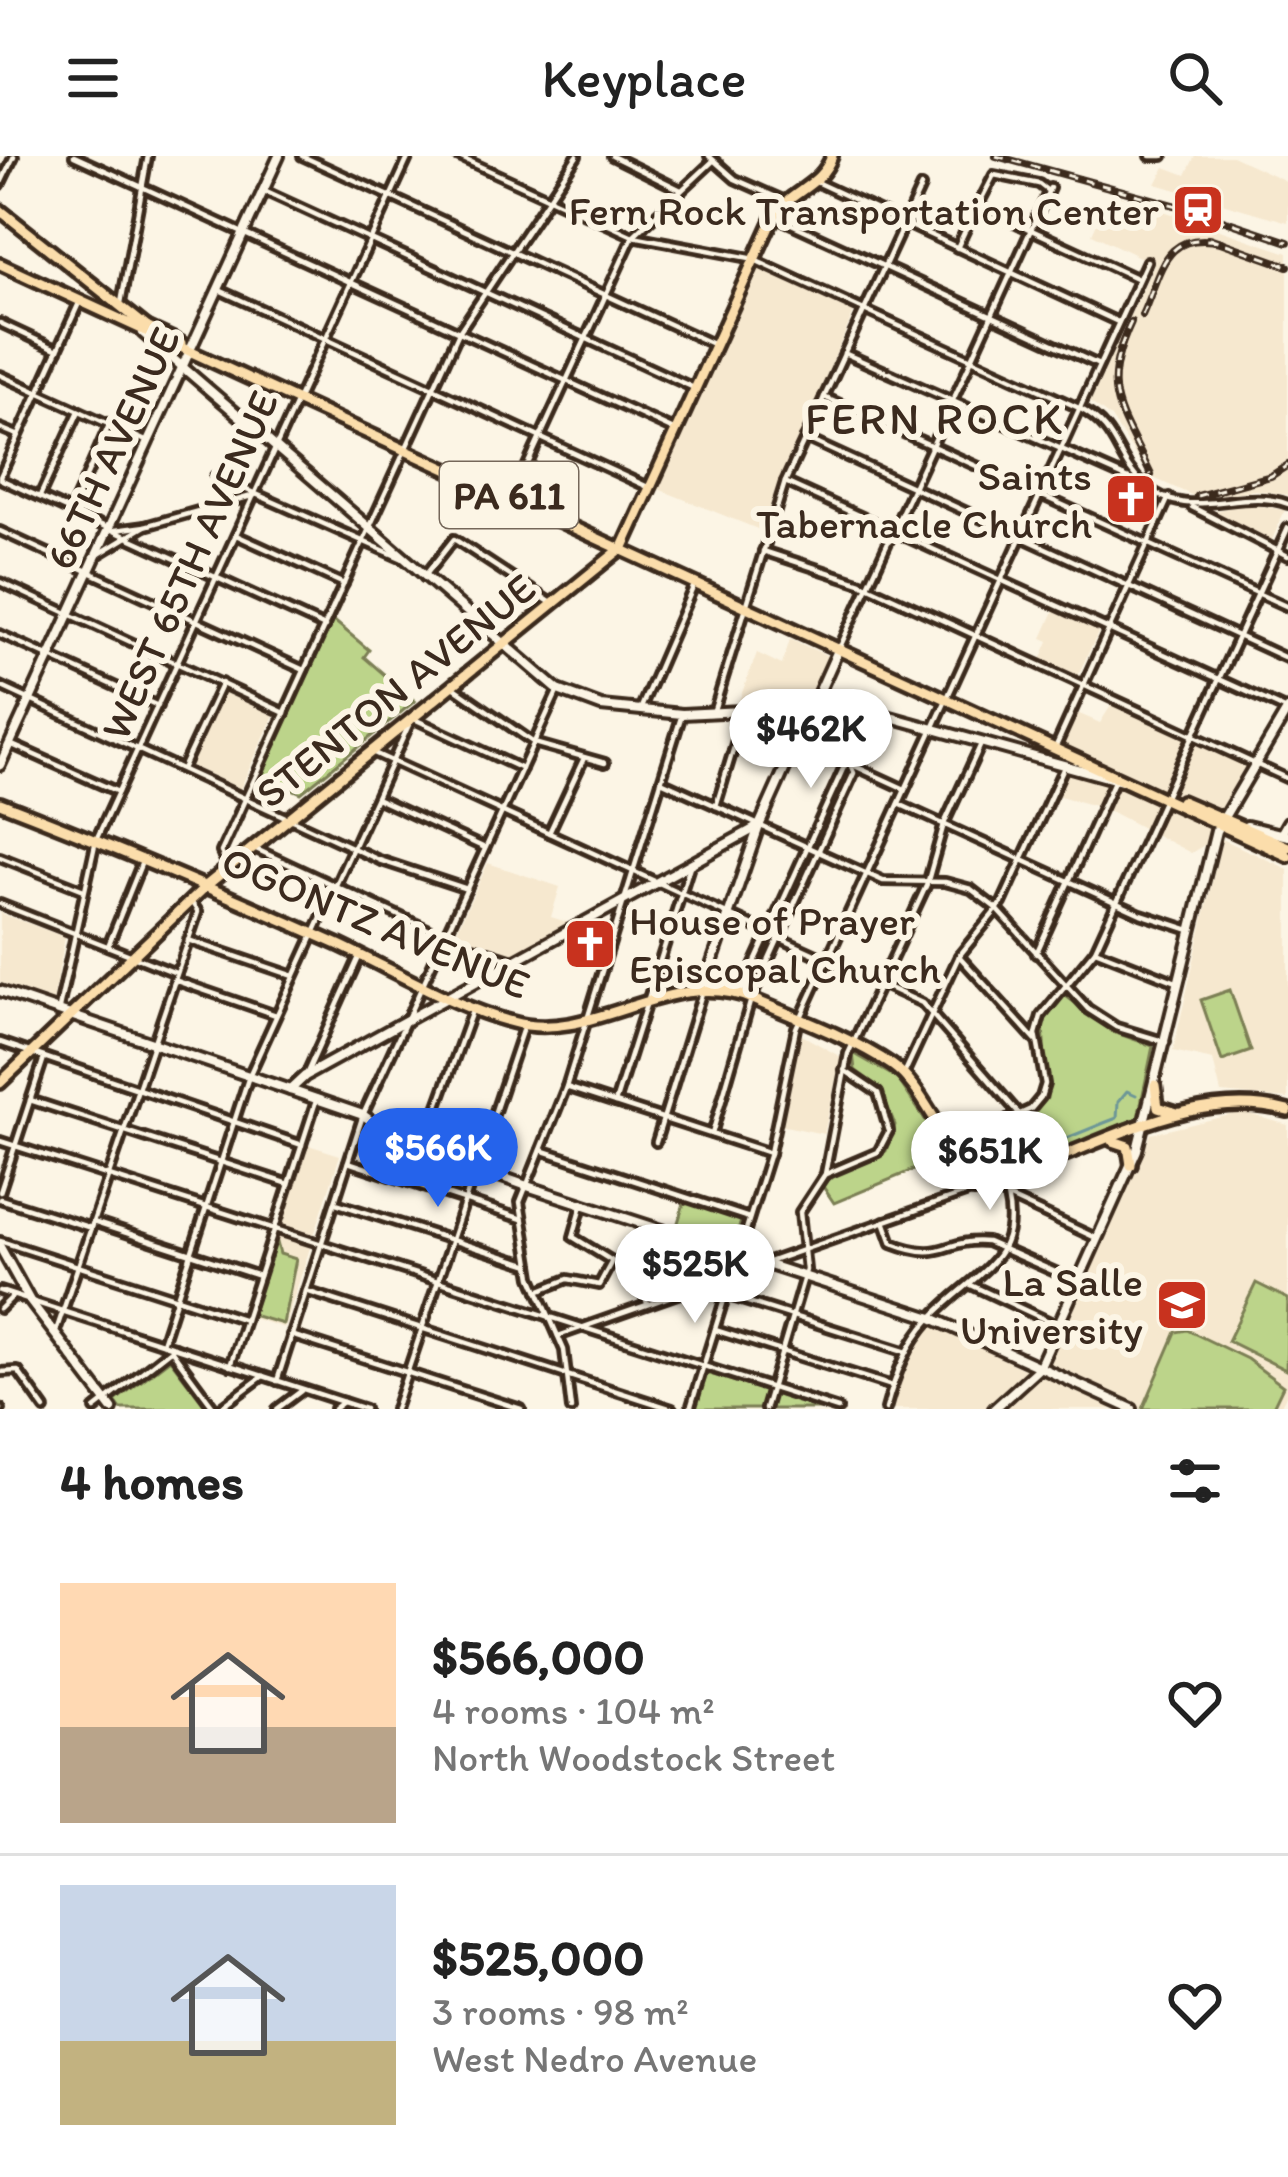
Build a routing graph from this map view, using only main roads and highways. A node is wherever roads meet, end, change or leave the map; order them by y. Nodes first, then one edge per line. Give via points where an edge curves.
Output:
1 (832, 156) edge
2 (0, 210) edge
3 (0, 264) edge
4 (82, 278) junction
5 (77, 298) junction
6 (115, 313) junction
7 (608, 541) junction
8 (622, 548) junction
9 (589, 577) junction
10 (0, 803) edge
11 (1220, 821) junction
12 (1288, 847) edge
13 (1288, 856) edge
14 (207, 885) junction
15 (708, 974) road end
16 (746, 997) junction
17 (0, 1083) edge
18 (1156, 1085) road end
19 (1288, 1112) edge
20 (1182, 1114) junction
21 (1108, 1140) junction
22 (963, 1154) junction
23 (1131, 1165) road end
24 (976, 1168) junction
25 (1000, 1175) junction
26 (974, 1190) road end

1 - 8 main road via 817,182 774,216
2 - 4 main road
3 - 5 main road
4 - 5 main road
4 - 6 main road
5 - 6 main road
6 - 7 main road, PA 611
7 - 8 main road, PA 611
7 - 9 main road
8 - 9 main road, STENTON AVENUE
8 - 11 main road, PA 611
9 - 14 main road, STENTON AVENUE
10 - 14 main road, OGONTZ AVENUE
11 - 12 main road, PA 611
11 - 13 main road, PA 611
14 - 16 main road, OGONTZ AVENUE via 524,1025 703,988
14 - 17 main road, STENTON AVENUE
15 - 16 main road
16 - 22 main road, OGONTZ AVENUE via 904,1074
18 - 20 main road via 1158,1107
19 - 20 main road via 1246,1104
20 - 21 main road
21 - 23 main road via 1128,1146
21 - 25 main road
22 - 24 main road, OGONTZ AVENUE
22 - 25 main road, OGONTZ AVENUE
24 - 25 main road
24 - 26 main road

